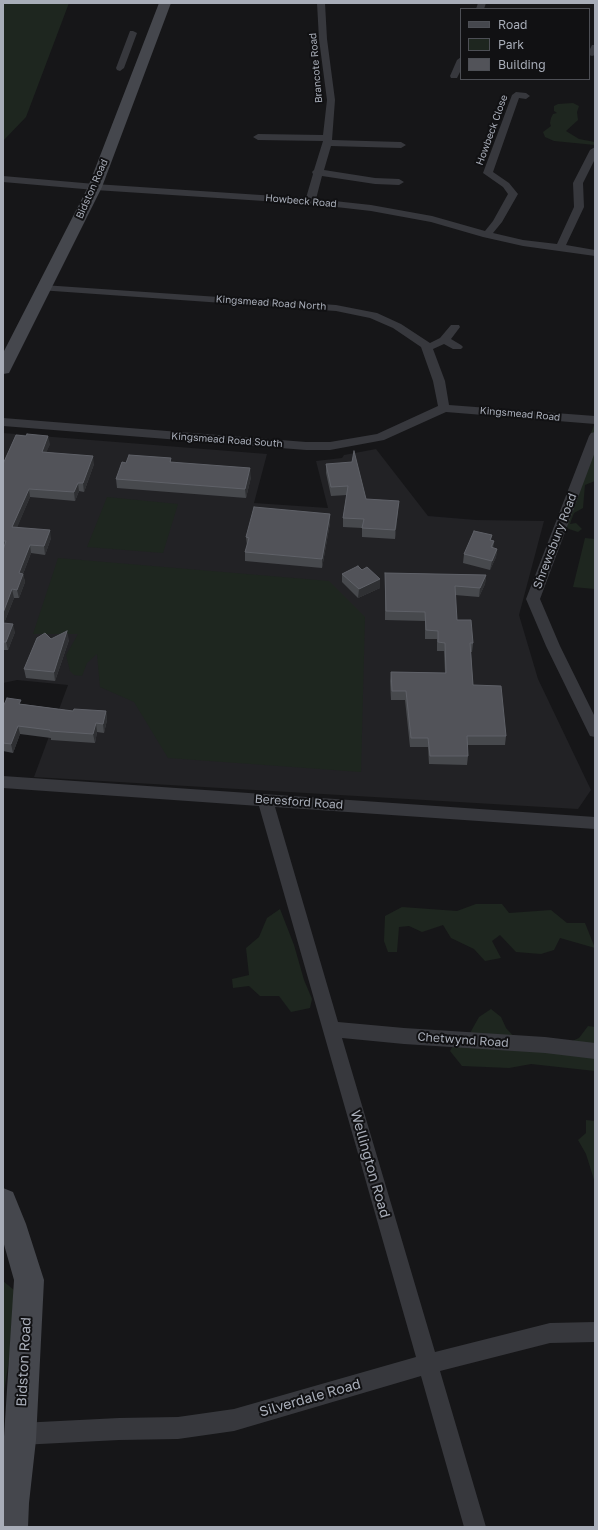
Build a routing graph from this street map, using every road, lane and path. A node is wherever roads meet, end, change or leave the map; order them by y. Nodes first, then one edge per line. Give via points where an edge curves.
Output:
1 (165, 3) edge
2 (321, 3) edge
3 (133, 32) dead end
4 (127, 50) junction
5 (148, 50) junction
6 (460, 62) edge
7 (120, 68) dead end
8 (454, 76) dead end
9 (526, 96) dead end
10 (258, 136) dead end
11 (327, 140) junction
12 (402, 145) dead end
13 (595, 150) edge
14 (317, 172) junction
15 (3, 178) edge
16 (399, 182) dead end
17 (95, 187) junction
18 (310, 201) junction
19 (488, 235) junction
20 (560, 247) junction
21 (595, 253) edge
22 (43, 288) junction
23 (455, 328) dead end
24 (444, 340) junction
25 (457, 347) dead end
26 (427, 348) junction
27 (3, 369) edge
28 (444, 408) junction
29 (595, 420) edge
30 (3, 422) edge
31 (595, 436) edge
32 (595, 732) edge
33 (3, 782) edge
34 (265, 800) junction
35 (595, 822) edge
36 (331, 1029) junction
37 (595, 1051) edge
38 (3, 1201) edge
39 (595, 1332) edge
40 (428, 1364) junction
41 (20, 1434) junction
42 (9, 1516) edge
43 (475, 1527) edge

1 - 5 main road, Bidston Road
2 - 11 street, Brancote Road via 331,100
3 - 4 street
4 - 5 street
4 - 7 street
5 - 17 main road, Bidston Road
6 - 8 street
9 - 19 street, Howbeck Close via 516,95 488,173 506,185 513,194
10 - 11 street
11 - 12 street
11 - 14 street, Brancote Road
13 - 20 street via 578,183 579,207
14 - 16 street
14 - 18 street, Brancote Road
15 - 17 street, Howbeck Road
17 - 18 street, Howbeck Road
17 - 22 main road, Bidston Road
18 - 19 street, Howbeck Road via 432,219
19 - 20 street, Howbeck Road via 523,243
20 - 21 street, Howbeck Road
22 - 26 street, Kingsmead Road North via 336,308 373,315 397,326
22 - 27 main road, Bidston Road
23 - 24 street
24 - 25 street
24 - 26 street
26 - 28 street via 439,381
28 - 29 street, Kingsmead Road
28 - 30 street, Kingsmead Road South via 380,437 330,446
31 - 32 street, Shrewsbury Road via 533,598 553,646
33 - 34 street, Beresford Road
34 - 35 street, Beresford Road
34 - 36 street, Wellington Road
36 - 37 street, Chetwynd Road
36 - 40 street, Wellington Road
38 - 41 main road, Bidston Road via 29,1280
39 - 40 street, Silverdale Road via 550,1333
40 - 41 street, Silverdale Road via 234,1420 178,1428 119,1428
40 - 43 street, Wellington Road
41 - 42 main road, Bidston Road

